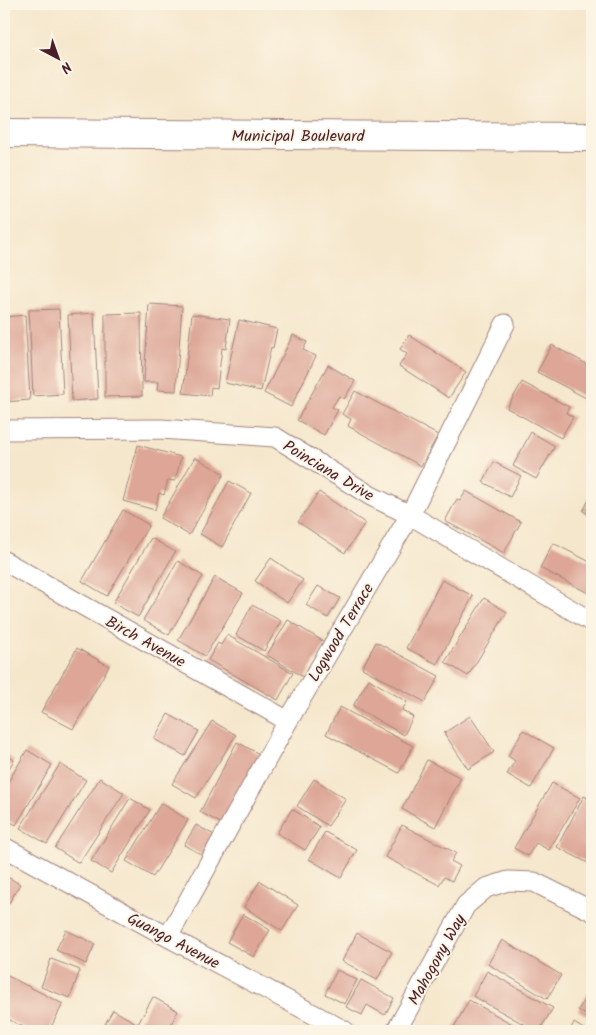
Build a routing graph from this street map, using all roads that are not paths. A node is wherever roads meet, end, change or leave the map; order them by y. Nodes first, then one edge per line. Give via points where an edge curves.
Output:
1 (4, 133) edge
2 (592, 137) edge
3 (505, 324) dead end
4 (4, 430) edge
5 (410, 515) junction
6 (4, 561) edge
7 (592, 622) edge
8 (288, 721) junction
9 (4, 847) edge
10 (592, 911) edge
11 (168, 937) junction
12 (345, 1031) edge
13 (396, 1031) edge

1 - 2 main road, Municipal Boulevard
3 - 5 street, Logwood Terrace
4 - 5 street, Poinciana Drive via 161,429 275,437 370,496
5 - 7 street, Poinciana Drive
5 - 8 street, Logwood Terrace
6 - 8 street, Birch Avenue
8 - 11 street, Logwood Terrace
9 - 11 street, Guango Avenue
10 - 13 street, Mahogony Way via 534,882 508,881 486,888 466,905
11 - 12 street, Guango Avenue

